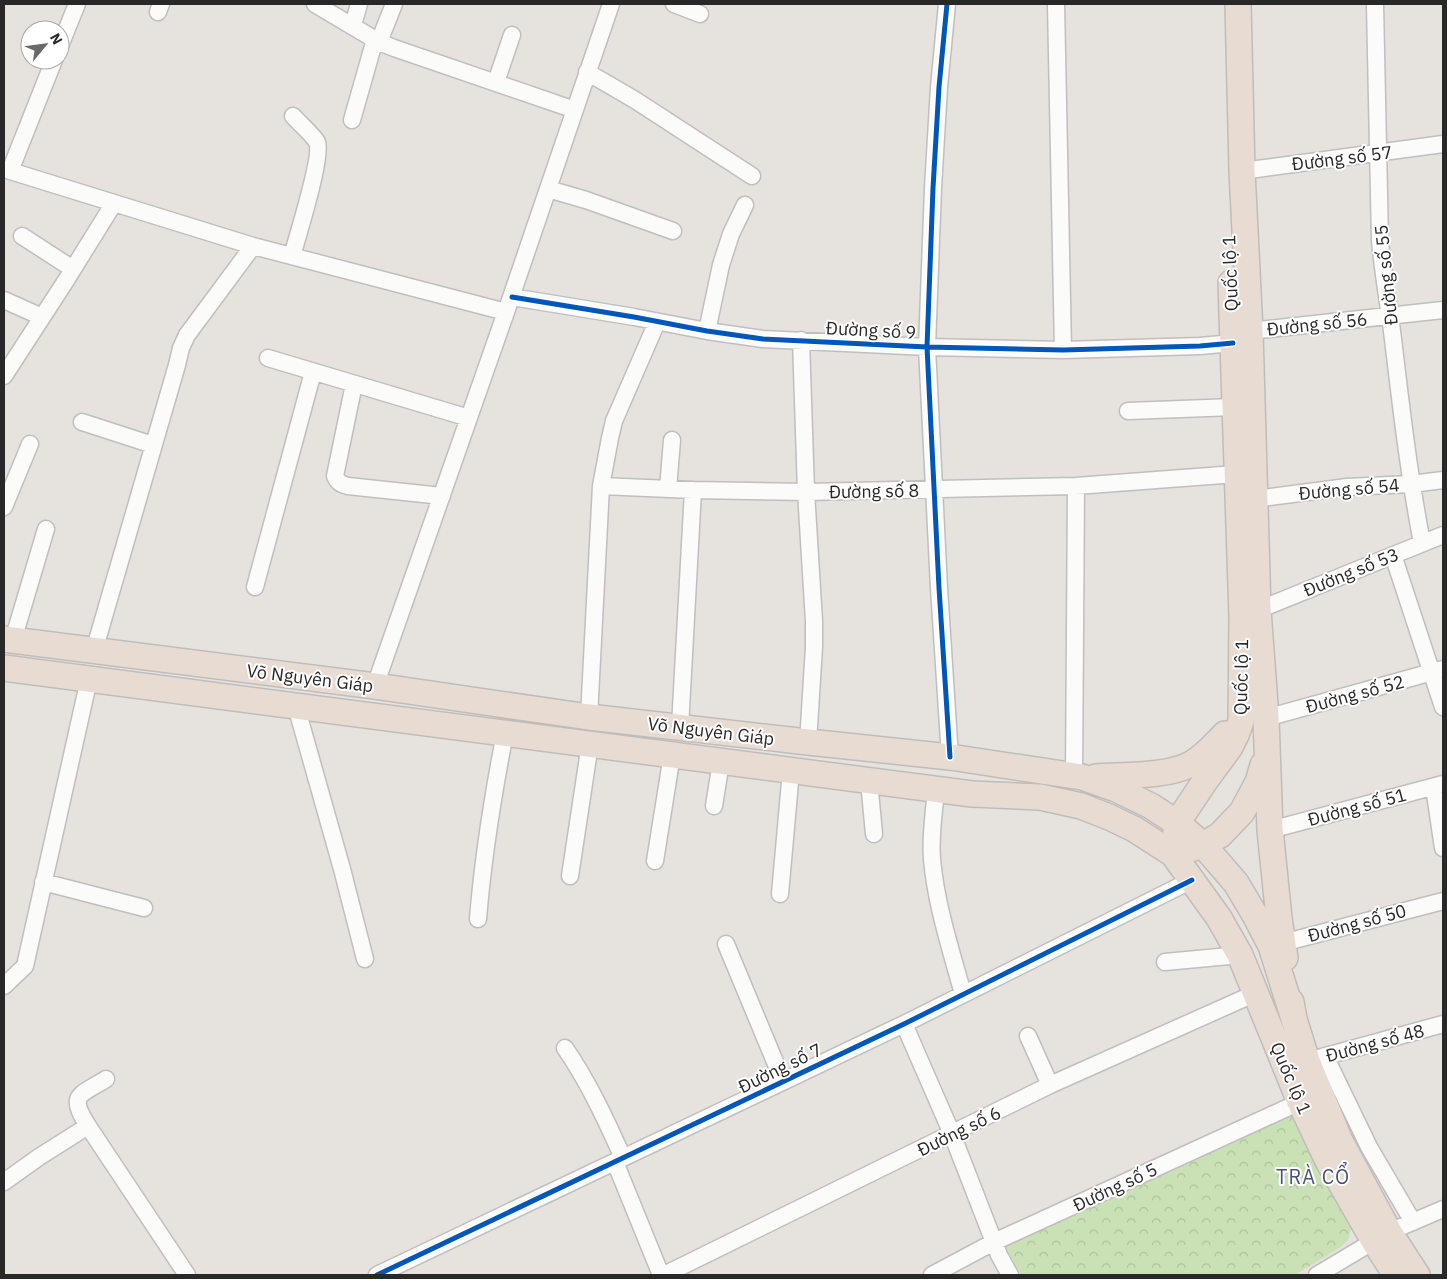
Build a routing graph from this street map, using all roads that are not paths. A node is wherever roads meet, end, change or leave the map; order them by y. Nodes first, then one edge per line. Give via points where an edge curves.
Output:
1 (77, 4) edge
2 (315, 4) edge
3 (359, 4) edge
4 (394, 4) edge
5 (611, 4) edge
6 (674, 4) edge
7 (947, 4) edge
8 (1056, 4) edge
9 (1222, 4) edge
10 (1238, 4) edge
11 (1375, 5) edge
12 (700, 14) dead end
13 (70, 21) edge
14 (352, 26) junction
15 (512, 36) dead end
16 (377, 40) junction
17 (50, 70) edge
18 (587, 72) junction
19 (496, 82) junction
20 (575, 110) junction
21 (293, 116) dead end
22 (352, 120) dead end
23 (1443, 144) edge
24 (1378, 154) junction
25 (7, 170) edge
26 (1242, 171) junction
27 (752, 176) dead end
28 (548, 189) junction
29 (114, 204) junction
30 (745, 205) dead end
31 (673, 231) dead end
32 (22, 236) dead end
33 (253, 246) junction
34 (292, 256) junction
35 (73, 269) junction
36 (512, 296) junction
37 (4, 300) edge
38 (1443, 310) edge
39 (506, 312) junction
40 (42, 317) junction
41 (1390, 317) junction
42 (657, 322) junction
43 (707, 331) junction
44 (1242, 337) junction
45 (801, 340) junction
46 (927, 347) junction
47 (1063, 350) junction
48 (268, 358) dead end
49 (5, 370) edge
50 (313, 372) junction
51 (354, 384) junction
52 (1234, 407) junction
53 (1128, 411) dead end
54 (469, 418) junction
55 (82, 422) dead end
56 (672, 440) dead end
57 (30, 444) dead end
58 (153, 445) junction
59 (1236, 474) junction
60 (1443, 480) edge
61 (1411, 484) junction
62 (601, 486) junction
63 (1076, 486) junction
64 (668, 489) junction
65 (934, 489) junction
66 (693, 490) junction
67 (806, 492) junction
68 (442, 496) junction
69 (1255, 499) junction
70 (4, 507) edge
71 (46, 529) dead end
72 (1443, 535) edge
73 (1422, 543) junction
74 (1394, 554) junction
75 (255, 587) dead end
76 (1258, 610) junction
77 (8, 640) edge
78 (94, 651) junction
79 (4, 668) edge
80 (1438, 671) edge
81 (90, 679) junction
82 (375, 686) junction
83 (296, 706) junction
84 (1443, 707) edge
85 (1241, 709) junction
86 (589, 716) junction
87 (1266, 718) junction
88 (680, 727) junction
89 (505, 734) junction
90 (808, 742) junction
91 (590, 744) junction
92 (1267, 752) junction
93 (672, 755) junction
94 (950, 757) junction
95 (721, 762) junction
96 (791, 771) junction
97 (1078, 776) junction
98 (869, 781) junction
99 (1438, 786) edge
100 (936, 790) junction
101 (714, 806) dead end
102 (1177, 823) junction
103 (1270, 830) junction
104 (874, 834) dead end
105 (1204, 845) junction
106 (1443, 848) edge
107 (1173, 854) junction
108 (655, 861) dead end
109 (570, 876) dead end
110 (1192, 880) junction
111 (43, 882) junction
112 (780, 894) dead end
113 (1443, 900) edge
114 (144, 908) dead end
115 (478, 919) dead end
116 (726, 944) dead end
117 (1276, 944) junction
118 (1240, 955) junction
119 (365, 959) dead end
120 (1165, 962) dead end
121 (4, 986) edge
122 (1256, 993) junction
123 (963, 994) junction
124 (904, 1024) junction
125 (1443, 1024) edge
126 (1028, 1036) dead end
127 (566, 1048) dead end
128 (1316, 1059) junction
129 (106, 1079) dead end
130 (783, 1081) junction
131 (1050, 1086) junction
132 (1300, 1102) junction
133 (88, 1126) junction
134 (952, 1134) junction
135 (1359, 1152) junction
136 (619, 1160) junction
137 (4, 1182) edge
138 (1443, 1209) edge
139 (1413, 1222) junction
140 (1382, 1236) junction
141 (994, 1242) junction
142 (187, 1275) edge
143 (377, 1275) edge
144 (663, 1275) edge
145 (932, 1275) edge
146 (1010, 1275) edge
147 (1317, 1275) edge
148 (1396, 1275) edge
149 (1417, 1275) edge

1 - 13 street
2 - 14 street
3 - 14 street
4 - 16 street
5 - 18 street
6 - 12 street
7 - 46 street via 939,87
8 - 47 street
9 - 44 highway, Quốc lộ 1
10 - 26 highway, Quốc lộ 1
11 - 24 street, Đường số 55
14 - 16 street
15 - 19 street
16 - 19 street
16 - 22 street
17 - 25 street
18 - 20 street
18 - 27 street
19 - 20 street
20 - 28 street
21 - 34 street via 316,142 318,156
23 - 24 street, Đường số 57
24 - 26 street, Đường số 57
24 - 41 street, Đường số 55 via 1380,240
25 - 29 street
26 - 44 highway, Quốc lộ 1
28 - 31 street
28 - 36 street
29 - 33 street
29 - 35 street
30 - 43 street via 721,265
32 - 35 street
33 - 34 street
33 - 58 street via 187,335
34 - 39 street
35 - 40 street
36 - 39 street
36 - 42 street, Đường số 9
37 - 40 street
38 - 41 street, Đường số 56
39 - 54 street
40 - 49 street
41 - 44 street, Đường số 56
41 - 61 street, Đường số 55
42 - 43 street, Đường số 9
42 - 62 street via 614,421
43 - 45 street, Đường số 9 via 763,339
44 - 47 street, Đường số 9 via 1200,346
44 - 52 highway, Quốc lộ 1
44 - 69 highway, Quốc lộ 1
45 - 46 street, Đường số 9
45 - 67 street
46 - 47 street, Đường số 9
46 - 65 street
48 - 50 street
50 - 51 street
50 - 75 street
51 - 54 street
51 - 68 street via 336,480 348,486
52 - 53 street
52 - 59 highway, Quốc lộ 1
54 - 68 street
55 - 58 street
56 - 64 street
57 - 70 street
58 - 78 street
59 - 63 street, Đường số 8
59 - 85 highway, Quốc lộ 1 via 1242,617
60 - 61 street, Đường số 54
61 - 69 street, Đường số 54 via 1347,487
61 - 73 street, Đường số 55
62 - 64 street, Đường số 8
62 - 86 street
63 - 65 street, Đường số 8
63 - 97 street
64 - 66 street, Đường số 8
65 - 67 street, Đường số 8
65 - 94 street
66 - 67 street, Đường số 8
66 - 88 street
67 - 90 street via 814,621
68 - 82 street
69 - 76 highway, Quốc lộ 1
71 - 77 street
72 - 73 street, Đường số 53
73 - 74 street, Đường số 53
74 - 76 street, Đường số 53
74 - 80 street
76 - 87 highway, Quốc lộ 1
77 - 78 highway, Võ Nguyên Giáp
78 - 82 highway, Võ Nguyên Giáp
79 - 81 highway, Võ Nguyên Giáp
80 - 84 street
80 - 87 street, Đường số 52
81 - 83 highway, Võ Nguyên Giáp
81 - 111 street
82 - 86 highway, Võ Nguyên Giáp
83 - 89 highway, Võ Nguyên Giáp
83 - 119 street
85 - 97 highway via 1225,734 1190,765 1147,774
85 - 102 highway, Quốc lộ 1 via 1241,721 1230,747
86 - 88 highway, Võ Nguyên Giáp
87 - 92 highway, Quốc lộ 1
88 - 90 highway, Võ Nguyên Giáp
89 - 91 highway, Võ Nguyên Giáp
89 - 115 street via 484,858
90 - 94 highway, Võ Nguyên Giáp
91 - 93 highway, Võ Nguyên Giáp
91 - 109 street
92 - 103 highway, Quốc lộ 1
92 - 105 highway via 1258,782 1242,812 1220,835
93 - 95 highway, Võ Nguyên Giáp
93 - 108 street
94 - 97 highway, Võ Nguyên Giáp
95 - 96 highway, Võ Nguyên Giáp
95 - 101 street
96 - 98 highway, Võ Nguyên Giáp
96 - 112 street
97 - 102 highway, Võ Nguyên Giáp via 1116,789
98 - 100 highway, Võ Nguyên Giáp
98 - 104 street
99 - 103 street, Đường số 51
99 - 106 street
100 - 107 highway, Võ Nguyên Giáp via 1040,797 1081,806 1134,829
100 - 123 street via 933,868
102 - 105 highway, Võ Nguyên Giáp
102 - 107 highway, Quốc lộ 1
103 - 117 highway, Quốc lộ 1
105 - 107 highway
105 - 117 highway, Võ Nguyên Giáp via 1236,883
107 - 110 highway, Quốc lộ 1
110 - 118 highway, Quốc lộ 1 via 1220,918
110 - 123 street, Đường số 7
111 - 114 street
111 - 121 street via 25,966
113 - 117 street, Đường số 50
116 - 130 street
117 - 128 highway, Quốc lộ 1 via 1294,1019
118 - 120 street
118 - 122 highway, Quốc lộ 1
122 - 131 street, Đường số 6
122 - 132 highway, Quốc lộ 1
123 - 124 street, Đường số 7
124 - 130 street, Đường số 7
124 - 134 street
125 - 128 street, Đường số 48
126 - 131 street
127 - 136 street via 595,1096
128 - 135 highway, Quốc lộ 1 via 1340,1141
129 - 133 street via 80,1095 77,1102
130 - 136 street, Đường số 7
131 - 134 street, Đường số 6
132 - 140 highway, Quốc lộ 1 via 1327,1159
132 - 141 street, Đường số 5
133 - 137 street
133 - 142 street
134 - 141 street
134 - 144 street, Đường số 6
135 - 139 street
135 - 140 highway, Quốc lộ 1
136 - 143 street, Đường số 7
136 - 144 street
138 - 139 street
139 - 140 street
140 - 147 street
140 - 148 highway, Quốc lộ 1
140 - 149 highway, Quốc lộ 1
141 - 145 street, Đường số 5
141 - 146 street

